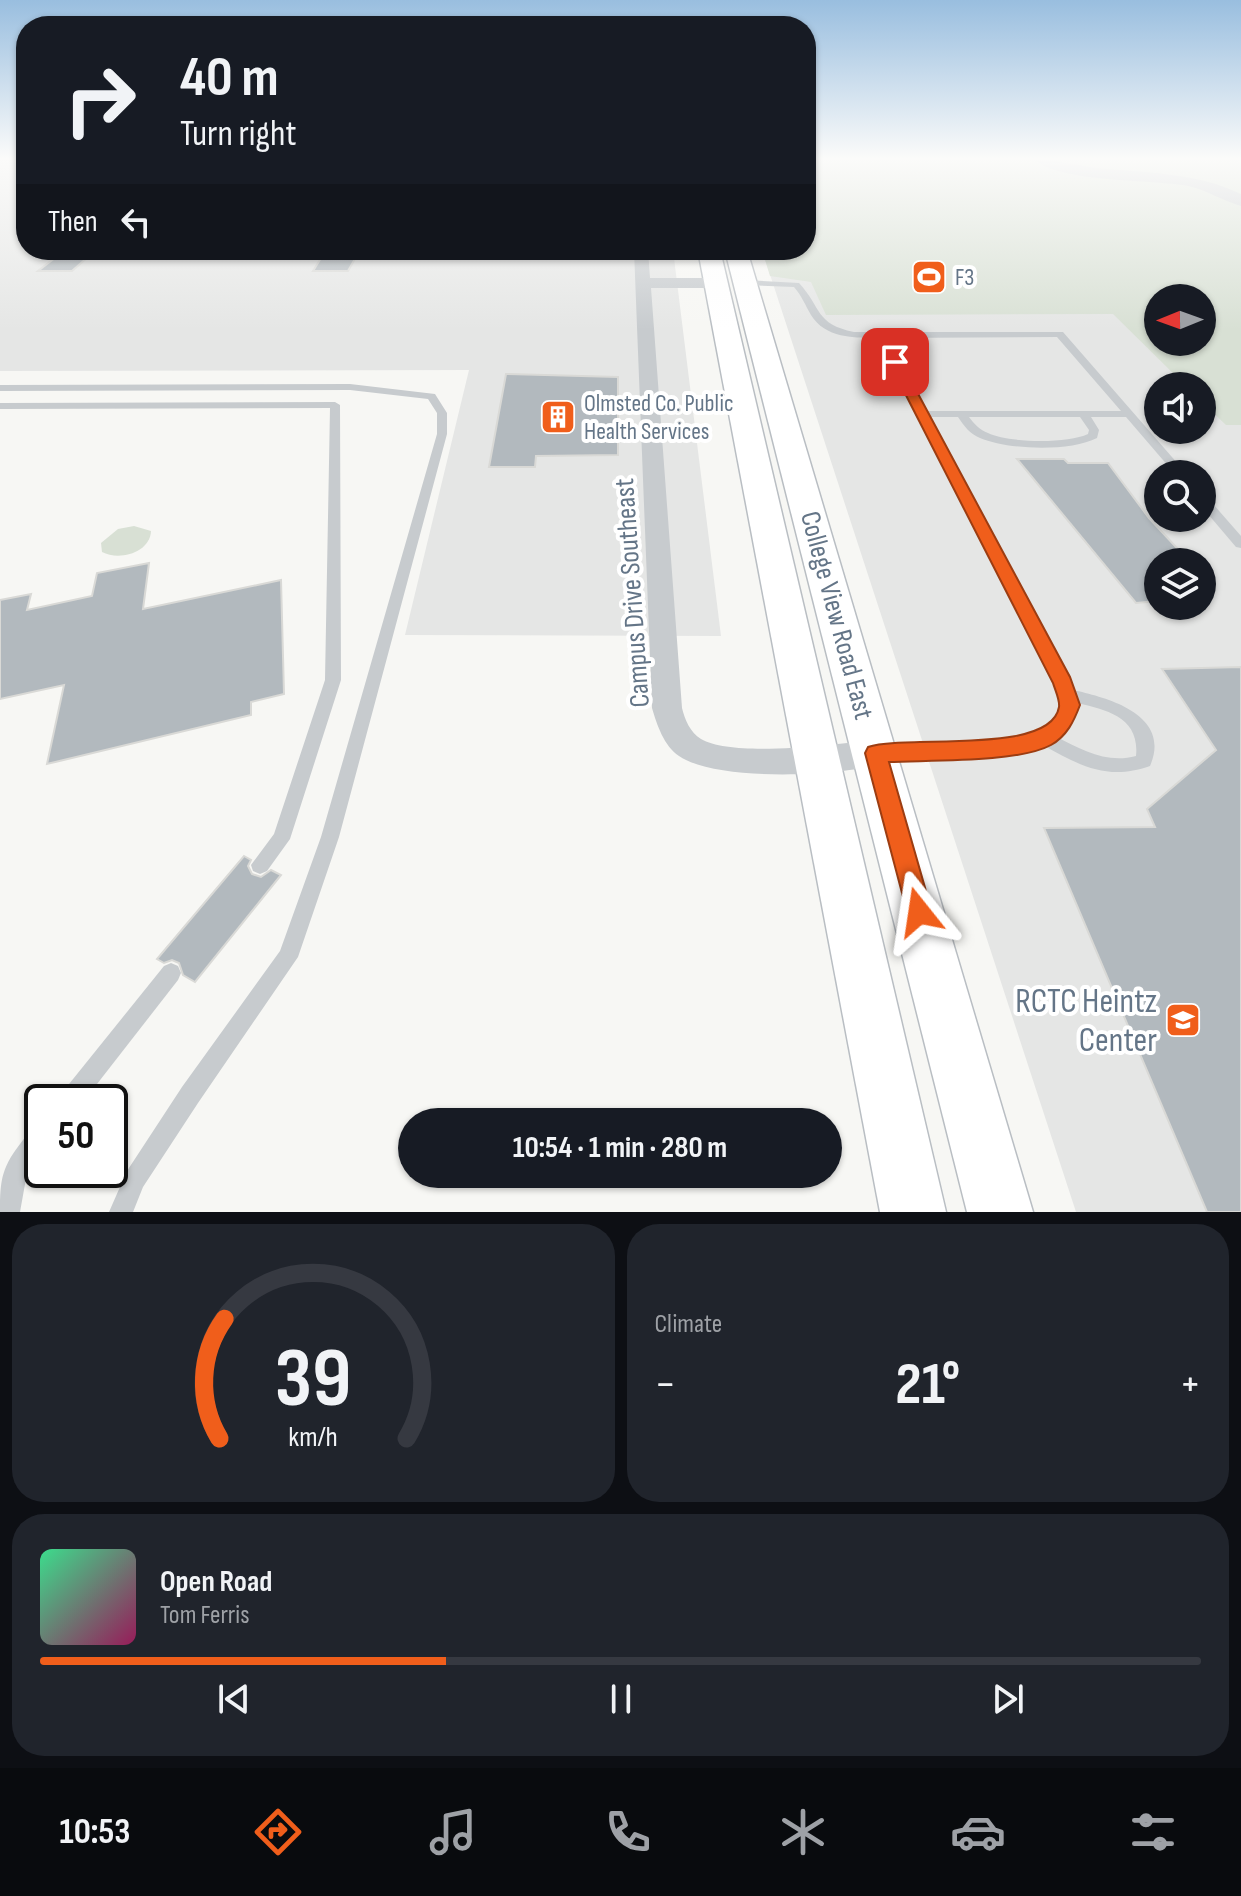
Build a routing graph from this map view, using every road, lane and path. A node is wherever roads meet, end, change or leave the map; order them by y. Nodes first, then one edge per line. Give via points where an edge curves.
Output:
1 (642, 260) edge
2 (733, 272) edge
3 (643, 283) junction
4 (881, 335) junction
5 (0, 388) edge
6 (0, 406) edge
7 (922, 414) junction
8 (961, 414) junction
9 (1083, 414) junction
10 (1129, 414) junction
11 (1169, 460) edge
12 (1216, 515) edge
13 (1241, 544) edge
14 (1067, 695) junction
15 (1045, 738) junction
16 (876, 753) junction
17 (817, 759) junction
18 (260, 865) dead end
19 (171, 973) dead end
20 (83, 1084) edge
21 (24, 1158) edge
22 (8, 1212) edge
23 (121, 1212) edge
24 (913, 1212) edge
25 (1000, 1212) edge

1 - 3 street, Campus Drive Southeast
2 - 3 street
2 - 4 lane via 796,285 814,317 833,330
2 - 16 main road, College View Road East
2 - 17 main road, College View Road East
3 - 17 street, Campus Drive Southeast via 671,724 691,749 715,758
4 - 7 lane
4 - 10 lane via 1060,334
5 - 23 lane via 350,387 431,396 442,413 442,434 330,837 288,957 190,1095 135,1179
6 - 18 lane via 335,405 333,680 281,839
7 - 8 lane
7 - 14 lane
8 - 9 lane
8 - 9 lane via 986,437 1019,443 1085,440 1094,430
9 - 10 lane
10 - 11 lane
12 - 13 lane
14 - 15 lane via 1070,705 1063,721
14 - 15 lane via 1127,714 1142,727 1144,761 1109,767
15 - 16 lane via 1014,746
16 - 17 street, Campus Drive Southeast
16 - 25 main road, College View Road East
17 - 24 main road, College View Road East
19 - 20 lane
21 - 22 lane via 16,1168

